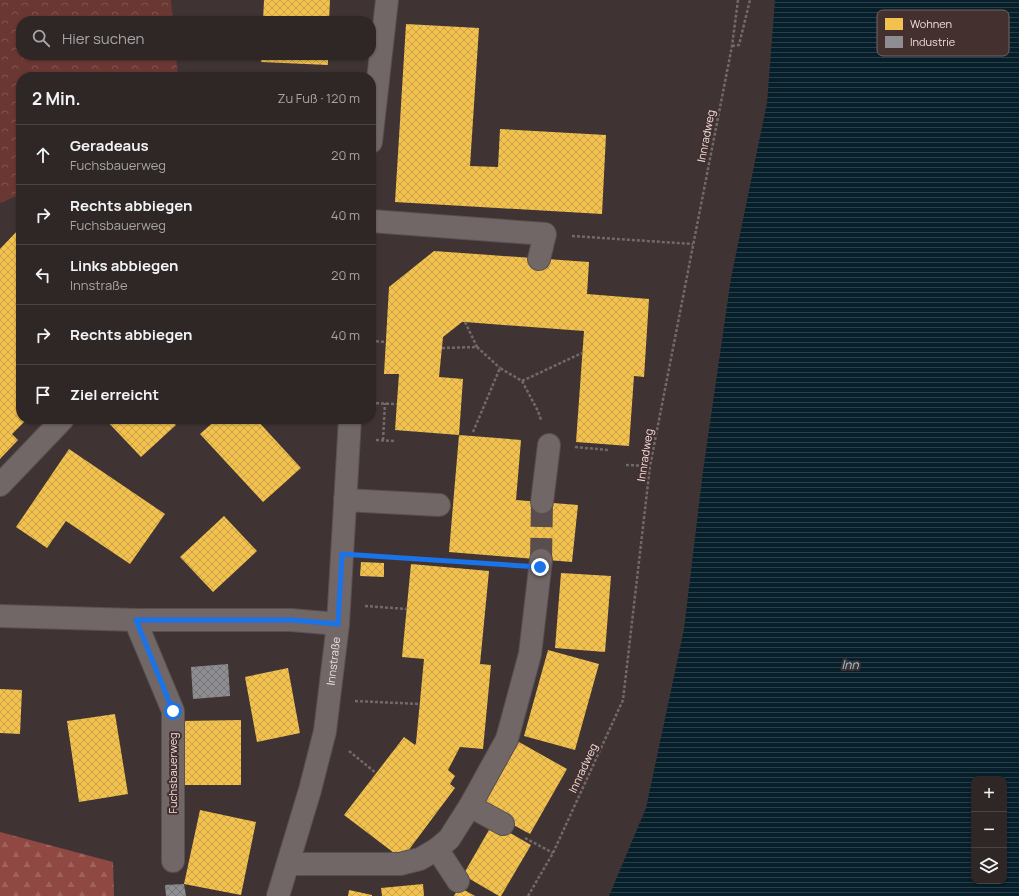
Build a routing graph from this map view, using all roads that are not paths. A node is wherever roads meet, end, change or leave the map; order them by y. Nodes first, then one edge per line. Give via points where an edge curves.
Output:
1 (387, 0) edge
2 (376, 98) edge
3 (376, 221) edge
4 (540, 259) dead end
5 (57, 424) edge
6 (350, 424) edge
7 (549, 445) dead end
8 (0, 485) edge
9 (345, 500) junction
10 (542, 502) tunnel mouth
11 (439, 505) dead end
12 (541, 563) tunnel mouth
13 (338, 614) junction
14 (0, 616) edge
15 (136, 620) junction
16 (470, 806) junction
17 (503, 824) dead end
18 (437, 849) junction
19 (173, 861) dead end
20 (288, 864) junction
21 (458, 880) dead end
22 (278, 896) edge

1 - 2 street
3 - 4 street via 545,234
5 - 8 street
6 - 9 street, Innstraße
7 - 10 street
9 - 11 street
9 - 13 street, Innstraße
12 - 16 street via 530,654 506,740
13 - 15 street via 292,620
13 - 20 street, Innstraße via 325,732
14 - 15 street
15 - 19 street, Fuchsbauerweg via 173,711
16 - 17 street
16 - 18 street via 449,840
18 - 20 street via 400,864
18 - 21 street
20 - 22 street, Innstraße

